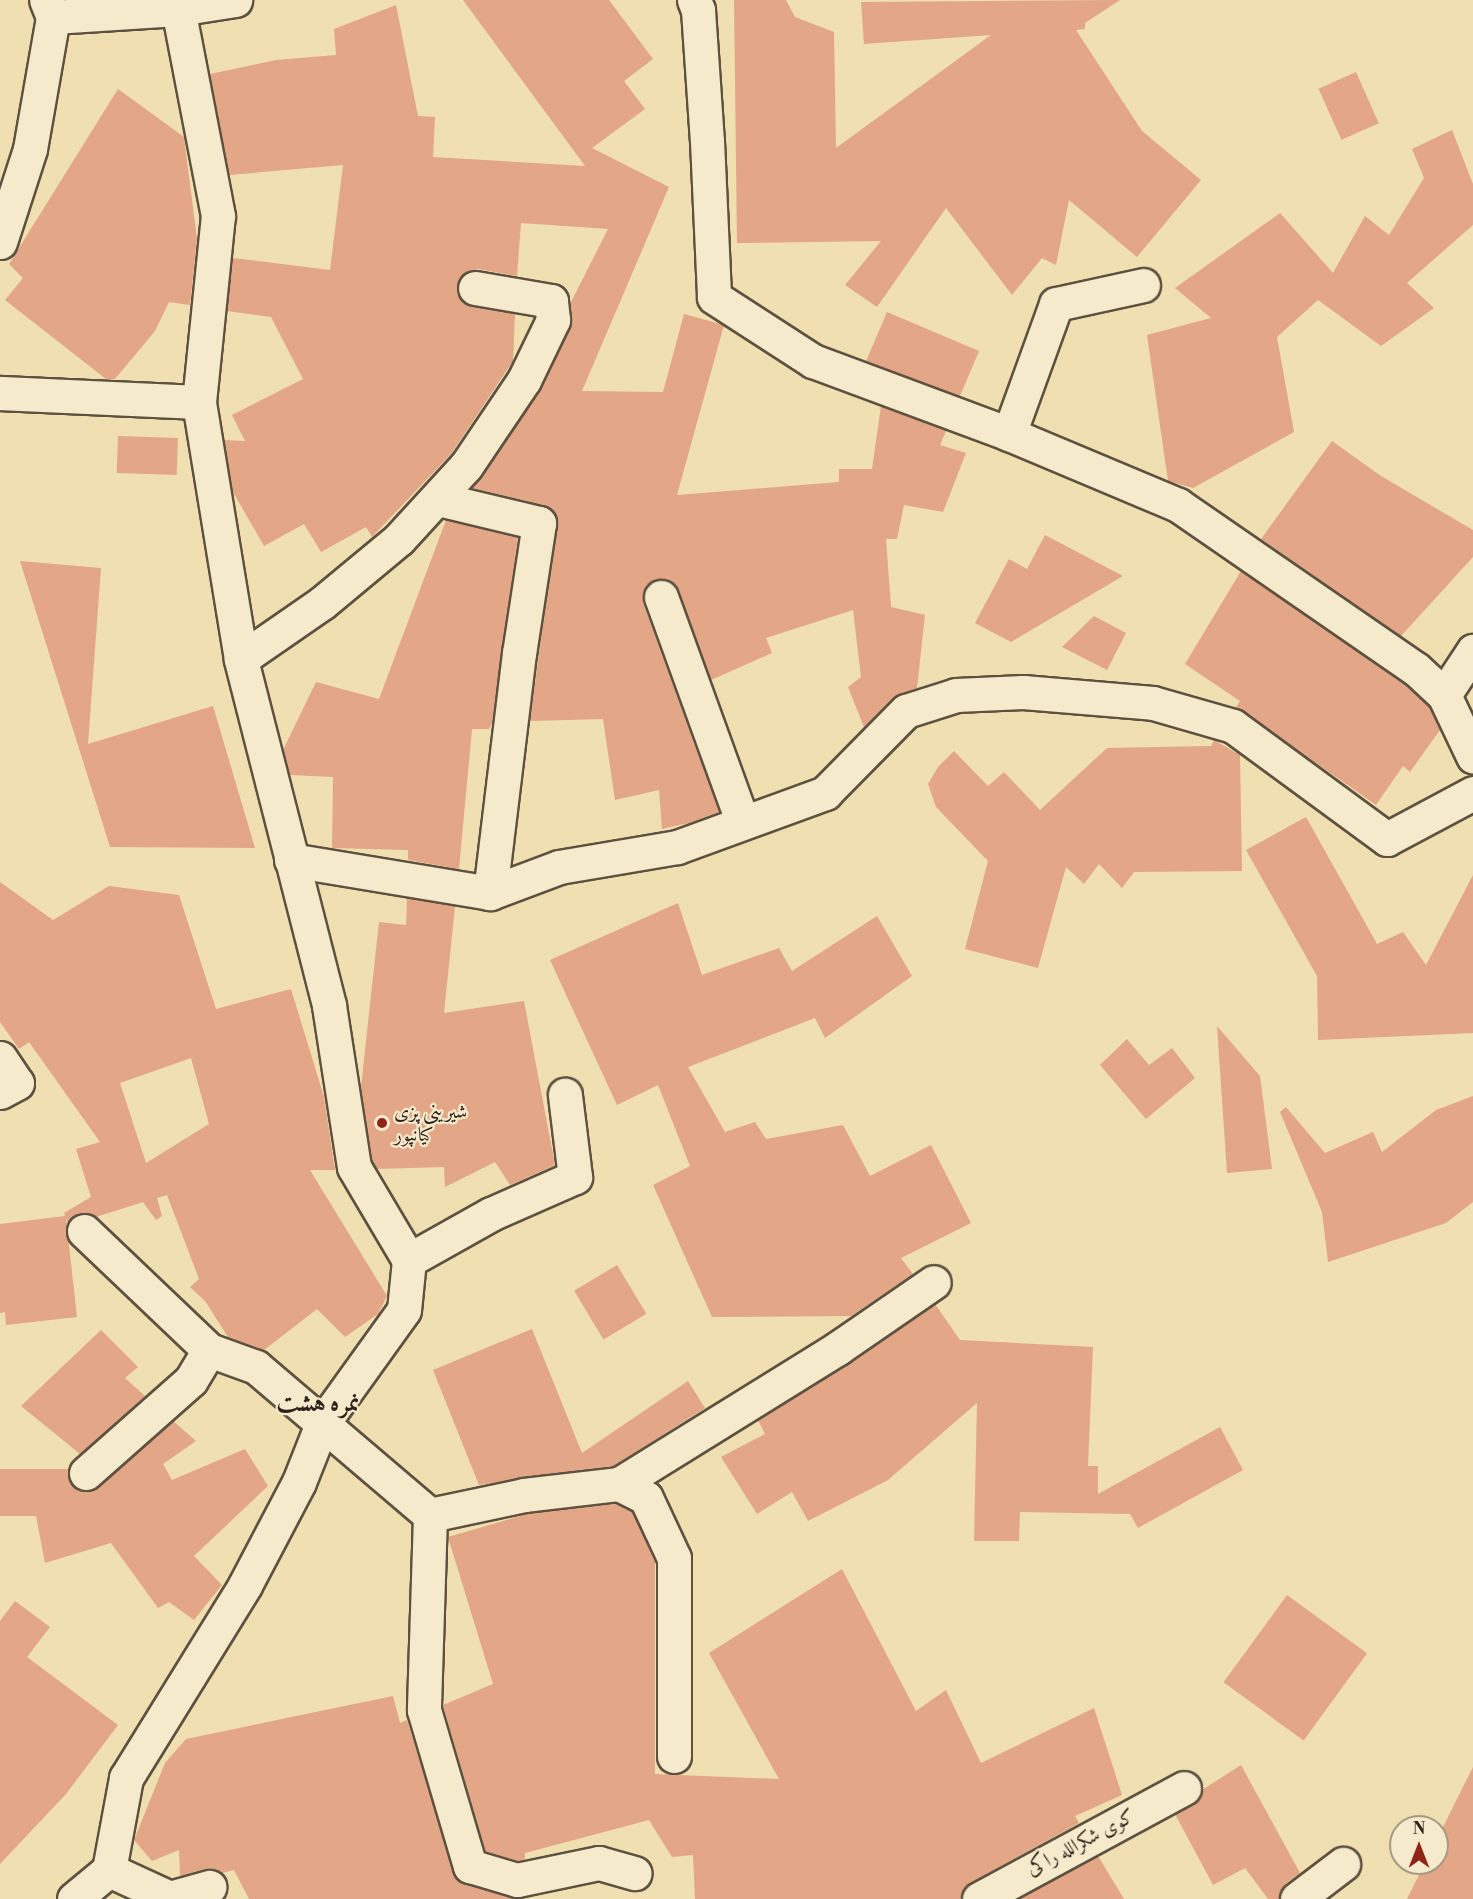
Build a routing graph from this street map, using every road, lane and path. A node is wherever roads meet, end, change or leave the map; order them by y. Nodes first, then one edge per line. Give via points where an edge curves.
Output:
1 (235, 0) edge
2 (694, 0) edge
3 (49, 8) edge
4 (178, 9) junction
5 (0, 242) edge
6 (1143, 285) dead end
7 (475, 288) dead end
8 (0, 393) edge
9 (199, 402) junction
10 (1009, 435) junction
11 (438, 499) junction
12 (661, 597) dead end
13 (1473, 651) edge
14 (241, 659) junction
15 (1444, 695) junction
16 (1473, 756) edge
17 (1473, 793) edge
18 (743, 823) junction
19 (291, 860) junction
20 (490, 893) junction
21 (0, 1058) edge
22 (0, 1092) edge
23 (565, 1095) dead end
24 (84, 1231) dead end
25 (409, 1260) junction
26 (934, 1282) dead end
27 (209, 1350) junction
28 (321, 1424) junction
29 (86, 1473) dead end
30 (619, 1484) junction
31 (430, 1515) junction
32 (674, 1756) dead end
33 (1184, 1788) dead end
34 (1343, 1864) dead end
35 (109, 1870) junction
36 (635, 1873) dead end
37 (209, 1887) dead end
38 (74, 1899) edge
39 (979, 1899) edge
40 (1297, 1899) edge

1 - 4 street
2 - 10 street via 698,10 707,141 714,297 813,361
3 - 4 street
3 - 5 street via 30,149
4 - 9 street via 218,216
6 - 10 street via 1056,304
7 - 11 street via 551,301 553,320 524,380 466,466
8 - 9 street
9 - 14 street
10 - 15 street via 1178,505 1416,669
11 - 14 street via 399,539 321,603
11 - 20 street via 539,523
12 - 18 street
13 - 15 street
14 - 19 street
15 - 16 street
17 - 18 street via 1387,839 1233,726 1153,703 1012,692 956,695 906,711 825,794
18 - 20 street via 677,847 559,867
19 - 20 street
19 - 25 street via 329,1005 354,1167
21 - 22 street via 17,1083
23 - 25 street via 575,1177 491,1214
24 - 27 street
25 - 28 street via 404,1310
26 - 30 street via 838,1348
27 - 28 street via 256,1367
27 - 29 street via 191,1380
28 - 31 street
28 - 35 street via 299,1482 245,1585 126,1778
30 - 31 street via 524,1495
30 - 32 street via 646,1498 674,1558
31 - 36 street via 424,1710 470,1866 517,1880 599,1863
33 - 39 street, کوی شکرالله راکی
34 - 40 street
35 - 37 street via 170,1898
35 - 38 street

